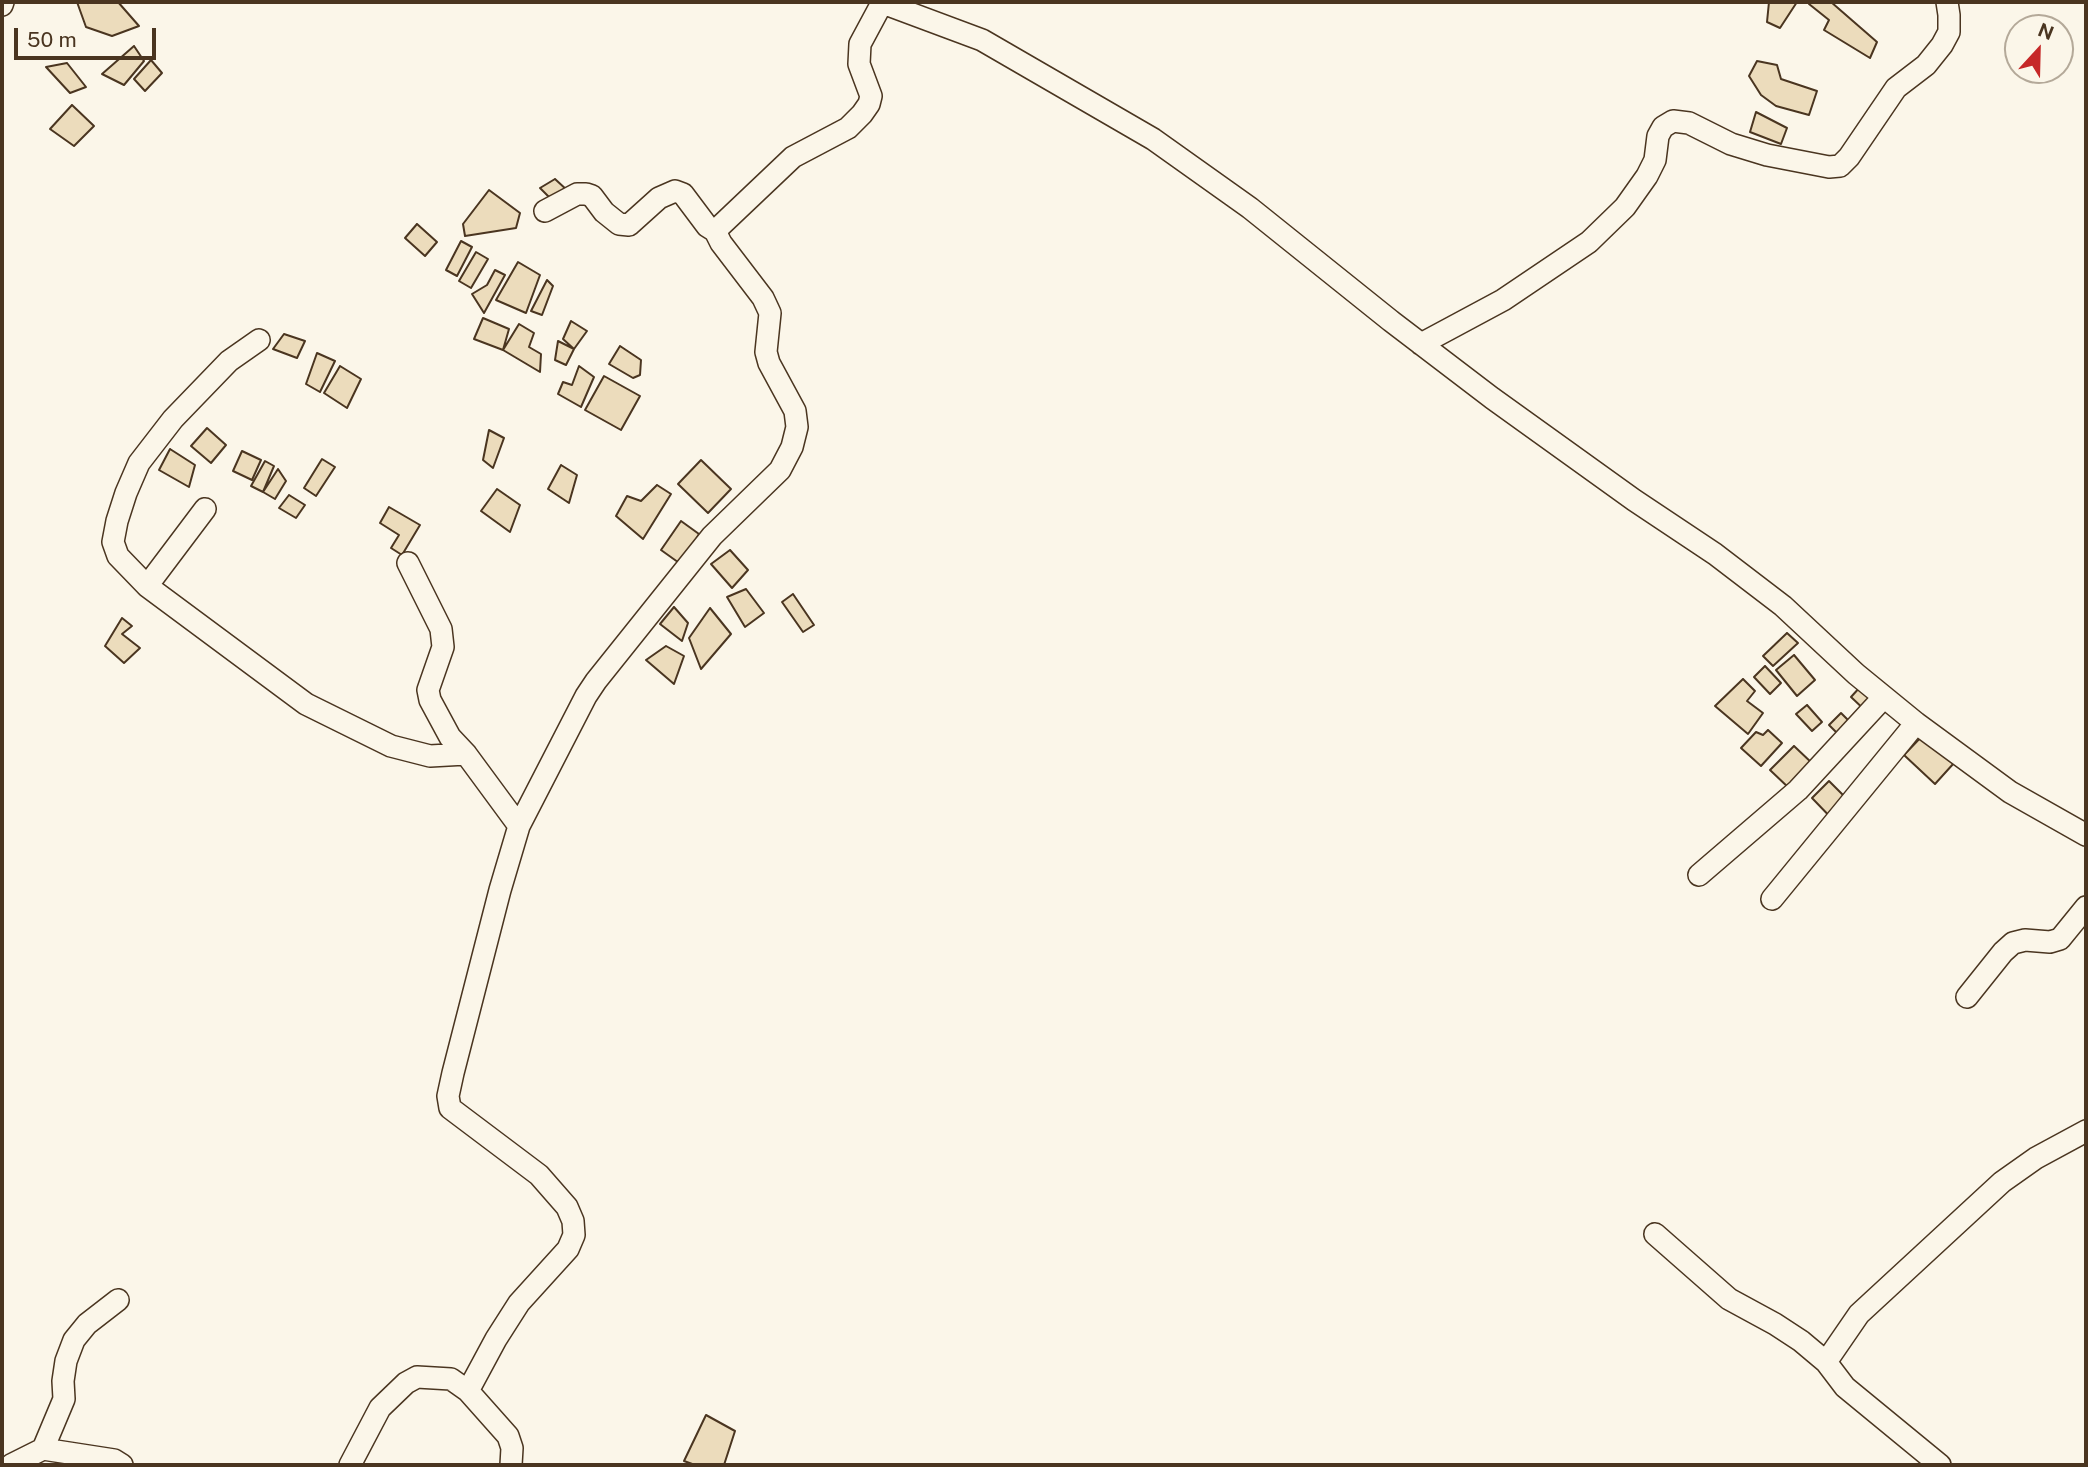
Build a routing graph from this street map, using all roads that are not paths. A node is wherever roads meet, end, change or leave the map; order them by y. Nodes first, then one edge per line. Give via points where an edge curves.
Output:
1 (881, 2) edge
2 (1947, 2) edge
3 (545, 211) dead end
4 (715, 231) junction
5 (259, 340) dead end
6 (1421, 344) junction
7 (205, 509) dead end
8 (408, 563) dead end
9 (147, 586) junction
10 (1883, 698) junction
11 (1916, 723) junction
12 (466, 754) junction
13 (519, 825) junction
14 (2086, 835) edge
15 (1699, 875) dead end
16 (1772, 899) dead end
17 (2086, 907) edge
18 (1967, 997) dead end
19 (2086, 1131) edge
20 (1656, 1234) dead end
21 (118, 1300) dead end
22 (1826, 1362) junction
23 (468, 1391) junction
24 (43, 1449) junction
25 (10, 1465) edge
26 (122, 1465) edge
27 (350, 1465) edge
28 (510, 1465) edge
29 (1940, 1465) edge

1 - 4 street via 860,44 859,64 871,96 862,114 848,128 793,158
1 - 6 street via 982,40 1153,139 1250,208
2 - 6 street via 1949,32 1942,45 1926,65 1896,88 1840,166 1767,155 1674,121 1658,136 1655,160 1640,186 1589,242 1503,300
3 - 4 street via 586,194 619,224 629,225 659,198 675,191 683,194
4 - 13 street via 770,313 766,352 795,411 792,447 780,470 712,536 596,681
5 - 9 street via 229,361 173,419 139,463 125,492 113,542 118,556
6 - 10 street via 1783,606
7 - 9 street
8 - 12 street via 440,629 443,647 428,690 430,700 450,737
9 - 12 street via 315,709 391,746 430,756
10 - 11 street
10 - 15 street via 1798,790
11 - 14 street via 2010,792
11 - 16 street
12 - 13 street
13 - 23 street via 448,1096 450,1108 460,1117 539,1175 567,1206 574,1235 568,1249 519,1303
17 - 18 street via 2060,939 2013,943
19 - 22 street via 2002,1182 1859,1314
20 - 22 street via 1729,1299 1775,1324
21 - 24 street via 74,1340 66,1361 64,1399
22 - 29 street via 1845,1387
23 - 27 street via 451,1379 417,1377 406,1383 380,1408
23 - 28 street via 508,1436
24 - 25 street
24 - 26 street

